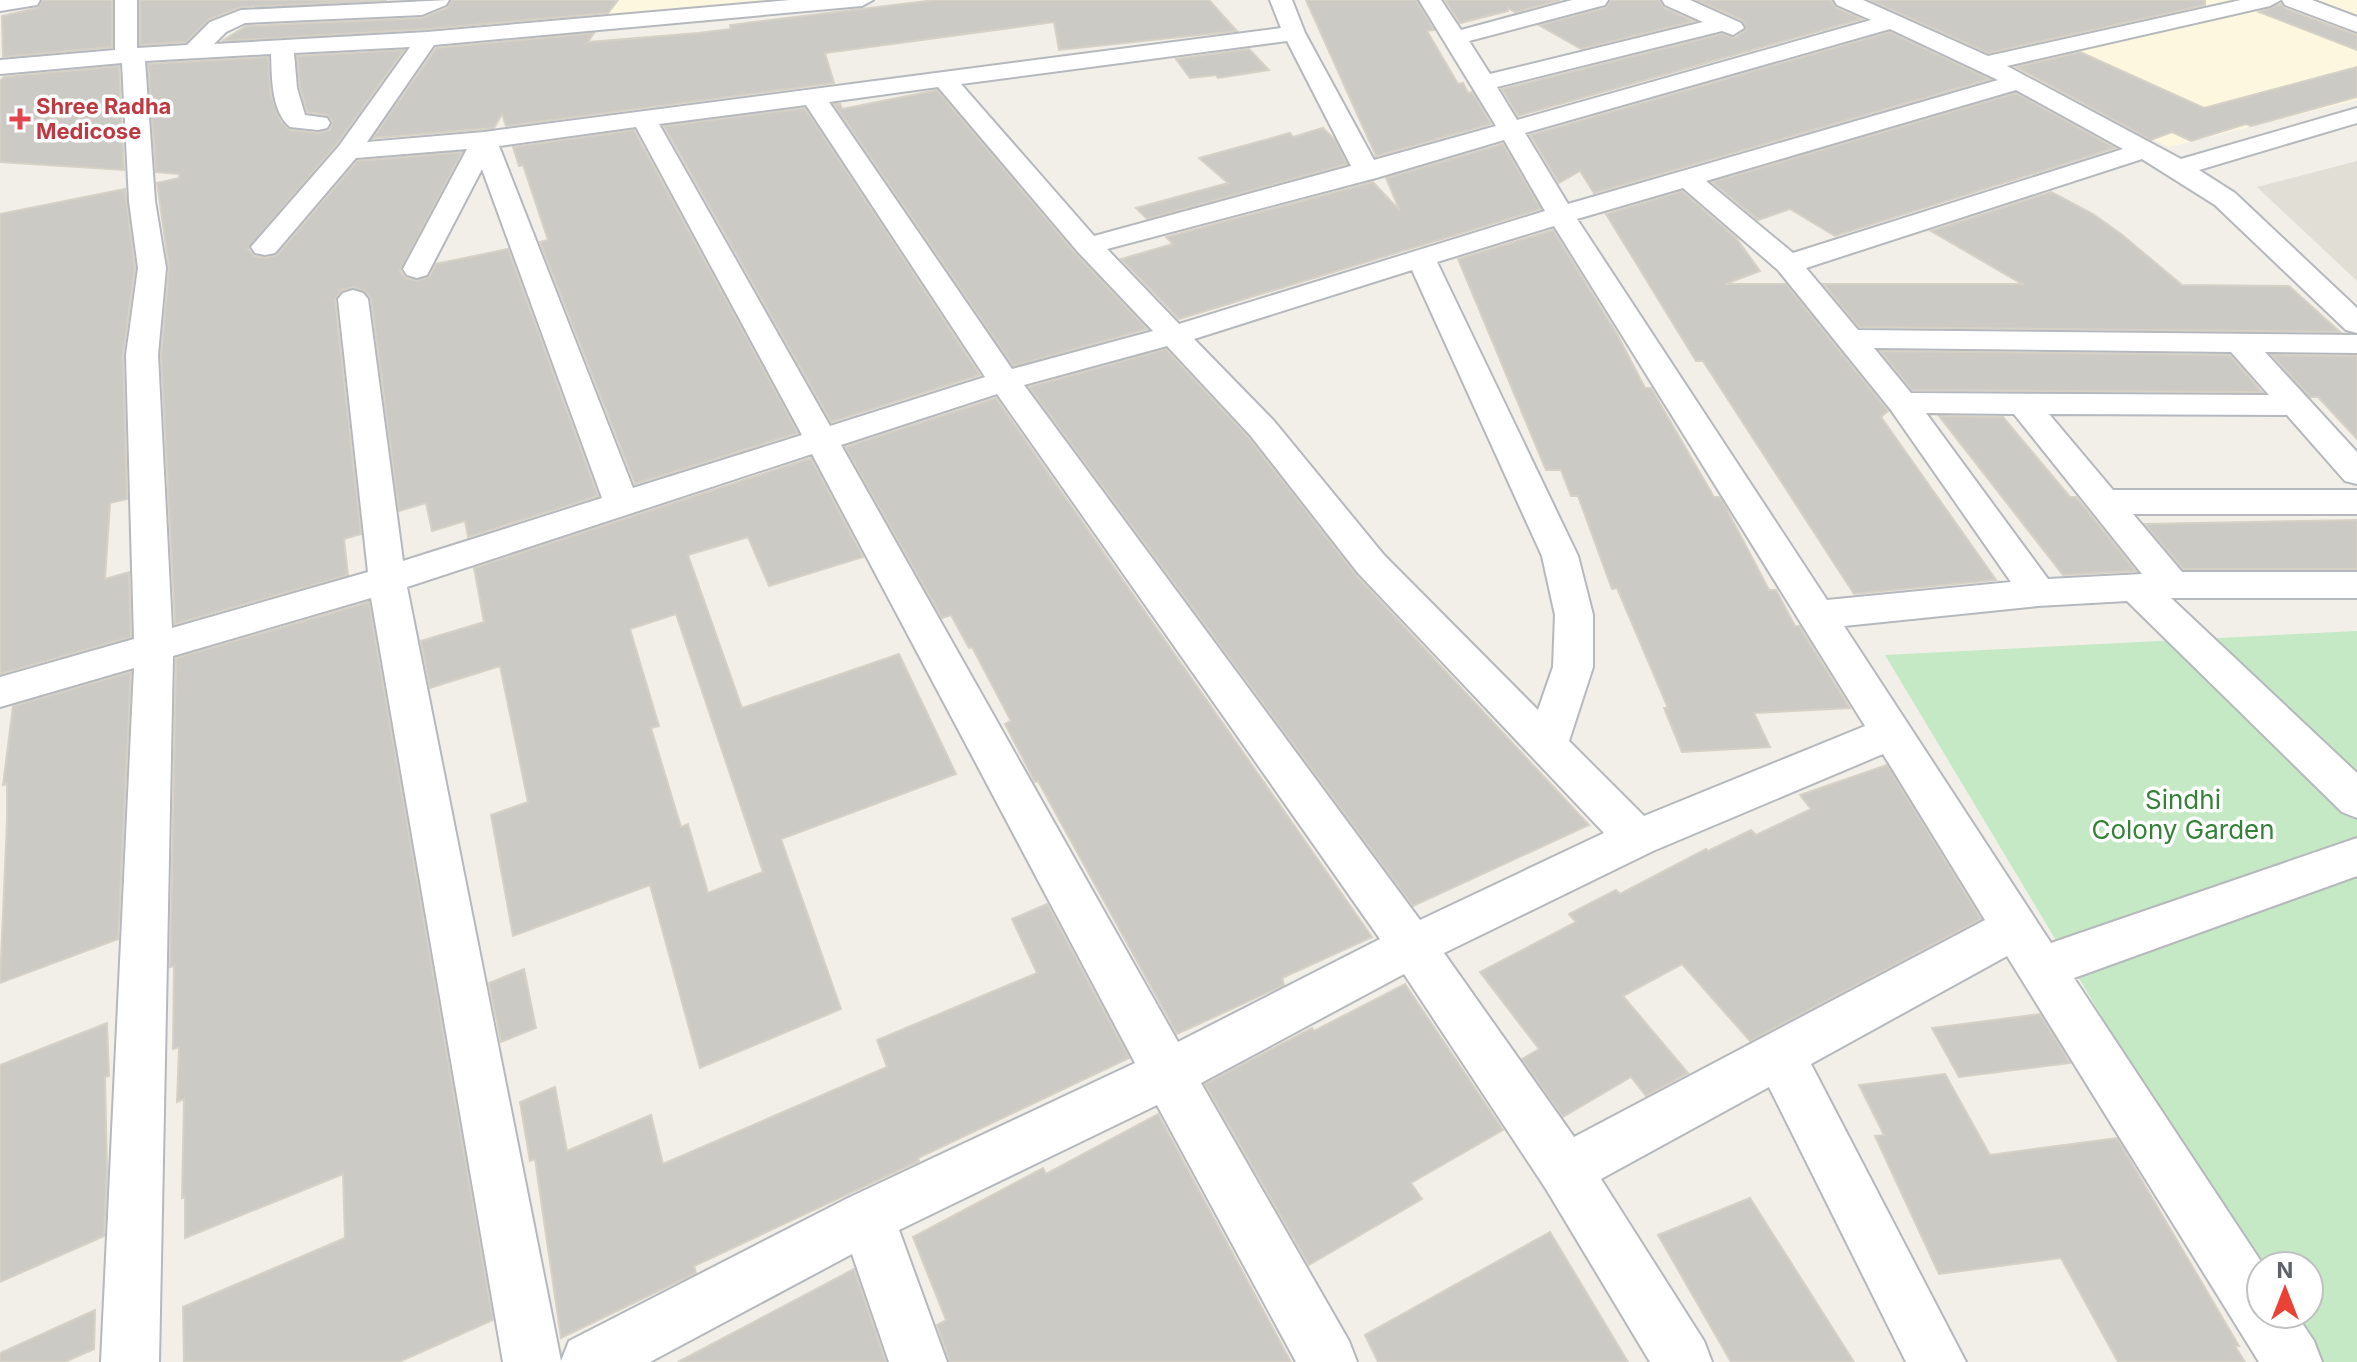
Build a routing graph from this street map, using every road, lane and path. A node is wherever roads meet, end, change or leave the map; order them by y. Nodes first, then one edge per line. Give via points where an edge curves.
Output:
1 (29, 0) edge
2 (126, 0) edge
3 (438, 0) edge
4 (862, 0) edge
5 (1281, 0) edge
6 (1431, 0) edge
7 (1597, 0) edge
8 (1673, 0) edge
9 (1845, 0) edge
10 (2270, 0) edge
11 (2293, 0) edge
12 (835, 2) edge
13 (0, 5) edge
14 (228, 11) edge
15 (1893, 21) junction
16 (1723, 24) junction
17 (2357, 25) edge
18 (1294, 33) junction
19 (1456, 38) junction
20 (427, 39) junction
21 (282, 47) junction
22 (193, 52) junction
23 (1783, 53) junction
24 (130, 55) junction
25 (1986, 64) junction
26 (0, 67) edge
27 (943, 78) junction
28 (2017, 82) junction
29 (1484, 83) junction
30 (812, 95) junction
31 (2357, 115) edge
32 (643, 118) junction
33 (318, 123) dead end
34 (1508, 128) junction
35 (484, 140) junction
36 (2148, 149) junction
37 (348, 151) junction
38 (2178, 168) junction
39 (1367, 172) junction
40 (1687, 178) junction
41 (1561, 215) junction
42 (1088, 246) junction
43 (265, 247) dead end
44 (1421, 258) junction
45 (1788, 264) junction
46 (417, 269) dead end
47 (353, 299) dead end
48 (2357, 324) edge
49 (1174, 335) junction
50 (1850, 339) junction
51 (2240, 343) junction
52 (2357, 344) edge
53 (1004, 381) junction
54 (1902, 403) junction
55 (2023, 404) junction
56 (2296, 405) junction
57 (822, 438) junction
58 (2357, 473) edge
59 (2103, 502) junction
60 (2357, 502) edge
61 (622, 505) junction
62 (387, 580) junction
63 (2357, 585) edge
64 (2154, 586) junction
65 (2038, 593) junction
66 (1819, 615) junction
67 (154, 648) junction
68 (0, 692) edge
69 (1893, 732) junction
70 (1547, 745) junction
71 (2357, 800) edge
72 (1637, 838) junction
73 (2357, 857) edge
74 (2013, 929) junction
75 (1412, 946) junction
76 (2039, 969) junction
77 (1779, 1054) junction
78 (1167, 1074) junction
79 (1565, 1170) junction
80 (867, 1217) junction
81 (2245, 1289) edge
82 (2272, 1330) edge
83 (130, 1362) edge
84 (532, 1362) edge
85 (590, 1362) edge
86 (918, 1362) edge
87 (1328, 1362) edge
88 (1683, 1362) edge
89 (1937, 1362) edge
90 (2293, 1362) edge

1 - 13 street
2 - 24 street
3 - 14 street via 413,9 258,15
4 - 12 street
5 - 18 street
6 - 19 street
7 - 19 street
8 - 16 street
9 - 15 street
10 - 25 street
11 - 17 street
12 - 20 street
14 - 22 street
15 - 23 street
15 - 25 street
16 - 23 street
16 - 29 street
18 - 27 street
18 - 39 street
19 - 29 street
20 - 21 street
20 - 37 street
21 - 22 street
21 - 33 street via 294,118
22 - 24 street
23 - 34 street
24 - 26 street
24 - 67 street via 152,268 142,355
25 - 28 street
27 - 30 street
27 - 42 street
28 - 36 street
28 - 40 street
29 - 34 street
30 - 32 street
30 - 53 street
31 - 38 street
32 - 35 street
32 - 57 street
34 - 39 street
34 - 41 street
35 - 37 street
35 - 46 street
35 - 61 street
36 - 38 street
36 - 45 street
37 - 43 street
38 - 48 street via 2225,199
39 - 42 street
40 - 41 street
40 - 45 street
41 - 44 street
41 - 66 street
42 - 49 street
44 - 49 street
44 - 70 street via 1560,556 1574,615 1573,667
45 - 50 street
47 - 62 street
49 - 53 street
49 - 70 street via 1262,428 1371,564
50 - 51 street
50 - 54 street
51 - 52 street
51 - 56 street
53 - 57 street
53 - 75 street
54 - 55 street
54 - 65 street
55 - 56 street
55 - 59 street
56 - 58 street
57 - 61 street
57 - 78 street
59 - 60 street
59 - 64 street
61 - 62 street
62 - 67 street
62 - 84 street
63 - 64 street
64 - 65 street
64 - 71 street
65 - 66 street
66 - 69 street
67 - 68 street
67 - 83 street
69 - 72 street
69 - 74 street
70 - 72 street
72 - 75 street
73 - 76 street
74 - 76 street
74 - 77 street
75 - 78 street
75 - 79 street
76 - 81 street
77 - 79 street
77 - 89 street
78 - 80 street
78 - 87 street
79 - 88 street
80 - 85 street
80 - 86 street
82 - 90 street

